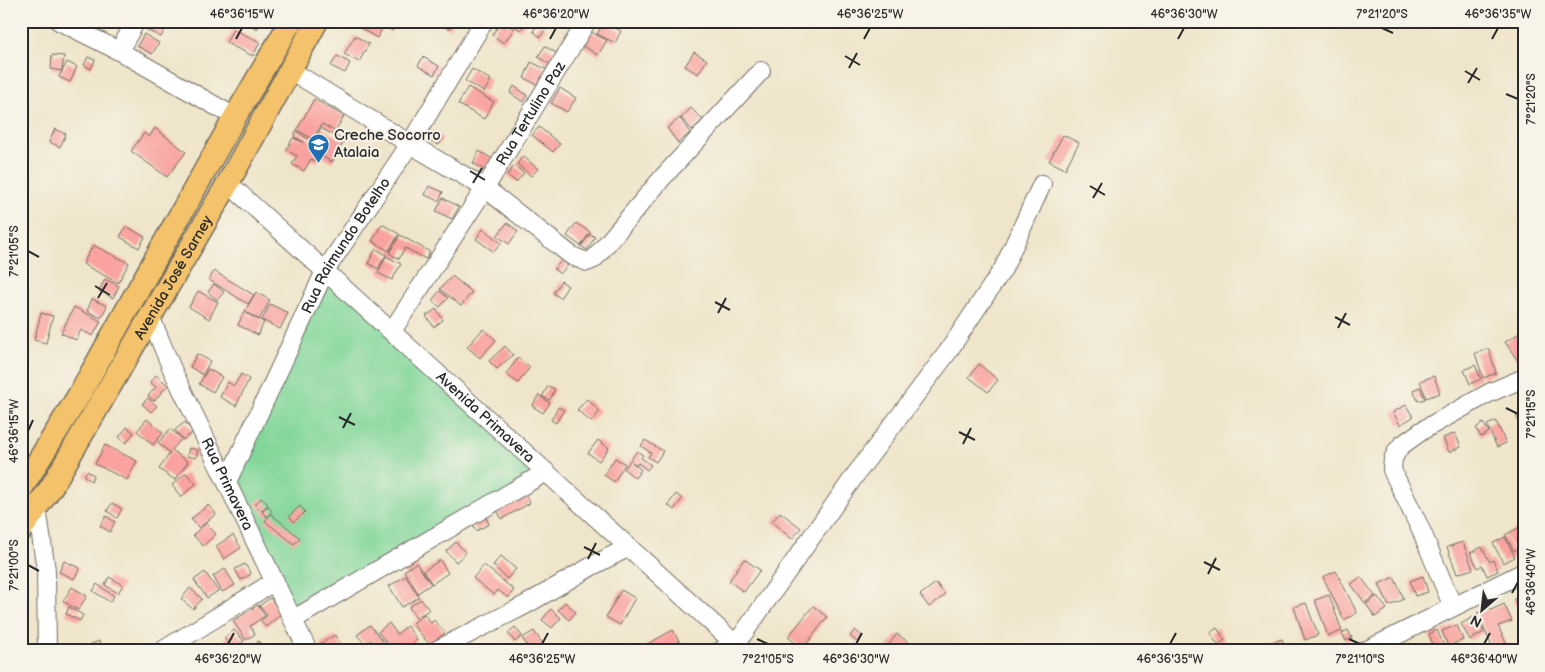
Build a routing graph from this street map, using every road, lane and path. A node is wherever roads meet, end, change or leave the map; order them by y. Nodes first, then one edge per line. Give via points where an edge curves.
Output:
1 (136, 21) edge
2 (291, 21) edge
3 (317, 21) edge
4 (484, 21) edge
5 (587, 21) edge
6 (64, 24) edge
7 (119, 51) junction
8 (290, 70) junction
9 (761, 71) dead end
10 (231, 125) junction
11 (410, 144) junction
12 (248, 146) junction
13 (228, 183) junction
14 (1042, 184) dead end
15 (485, 188) junction
16 (325, 271) junction
17 (150, 316) junction
18 (392, 332) junction
19 (1524, 378) edge
20 (546, 472) junction
21 (227, 482) junction
22 (21, 489) edge
23 (37, 508) junction
24 (21, 530) edge
25 (629, 547) junction
26 (1524, 572) edge
27 (276, 581) junction
28 (1453, 607) junction
29 (294, 620) junction
30 (733, 649) edge
31 (47, 651) edge
32 (162, 651) edge
33 (308, 651) edge
34 (435, 651) edge
35 (1365, 651) edge

1 - 7 street
2 - 10 main road, Avenida José Sarney
3 - 8 main road, Avenida José Sarney
4 - 11 street, Rua Raimundo Botelho
5 - 15 street, Rua Tertulino Paz
6 - 7 street
7 - 10 street
8 - 11 street
8 - 12 main road, Avenida José Sarney
9 - 15 street via 662,177 594,259 587,262 572,256
10 - 12 main road
10 - 22 main road, Avenida José Sarney via 80,395
11 - 15 street
11 - 16 street, Rua Raimundo Botelho
12 - 13 main road, Avenida José Sarney
13 - 16 street, Avenida Primavera
13 - 17 main road, Avenida José Sarney
14 - 30 street via 1018,241 998,277 947,353 856,474
15 - 18 street, Rua Tertulino Paz
16 - 18 street, Avenida Primavera
16 - 21 street, Rua Raimundo Botelho
17 - 21 street, Rua Primavera
17 - 23 main road, Avenida José Sarney
18 - 20 street, Avenida Primavera
19 - 28 street via 1489,393 1423,430 1402,445 1393,459 1392,470
20 - 25 street, Avenida Primavera
20 - 29 street
21 - 27 street, Rua Primavera
23 - 24 main road, Avenida José Sarney
23 - 31 street via 46,570
25 - 30 street, Avenida Primavera
25 - 34 street
26 - 28 street
27 - 29 street, Rua Primavera
27 - 32 street
28 - 35 street
29 - 33 street, Rua Primavera

